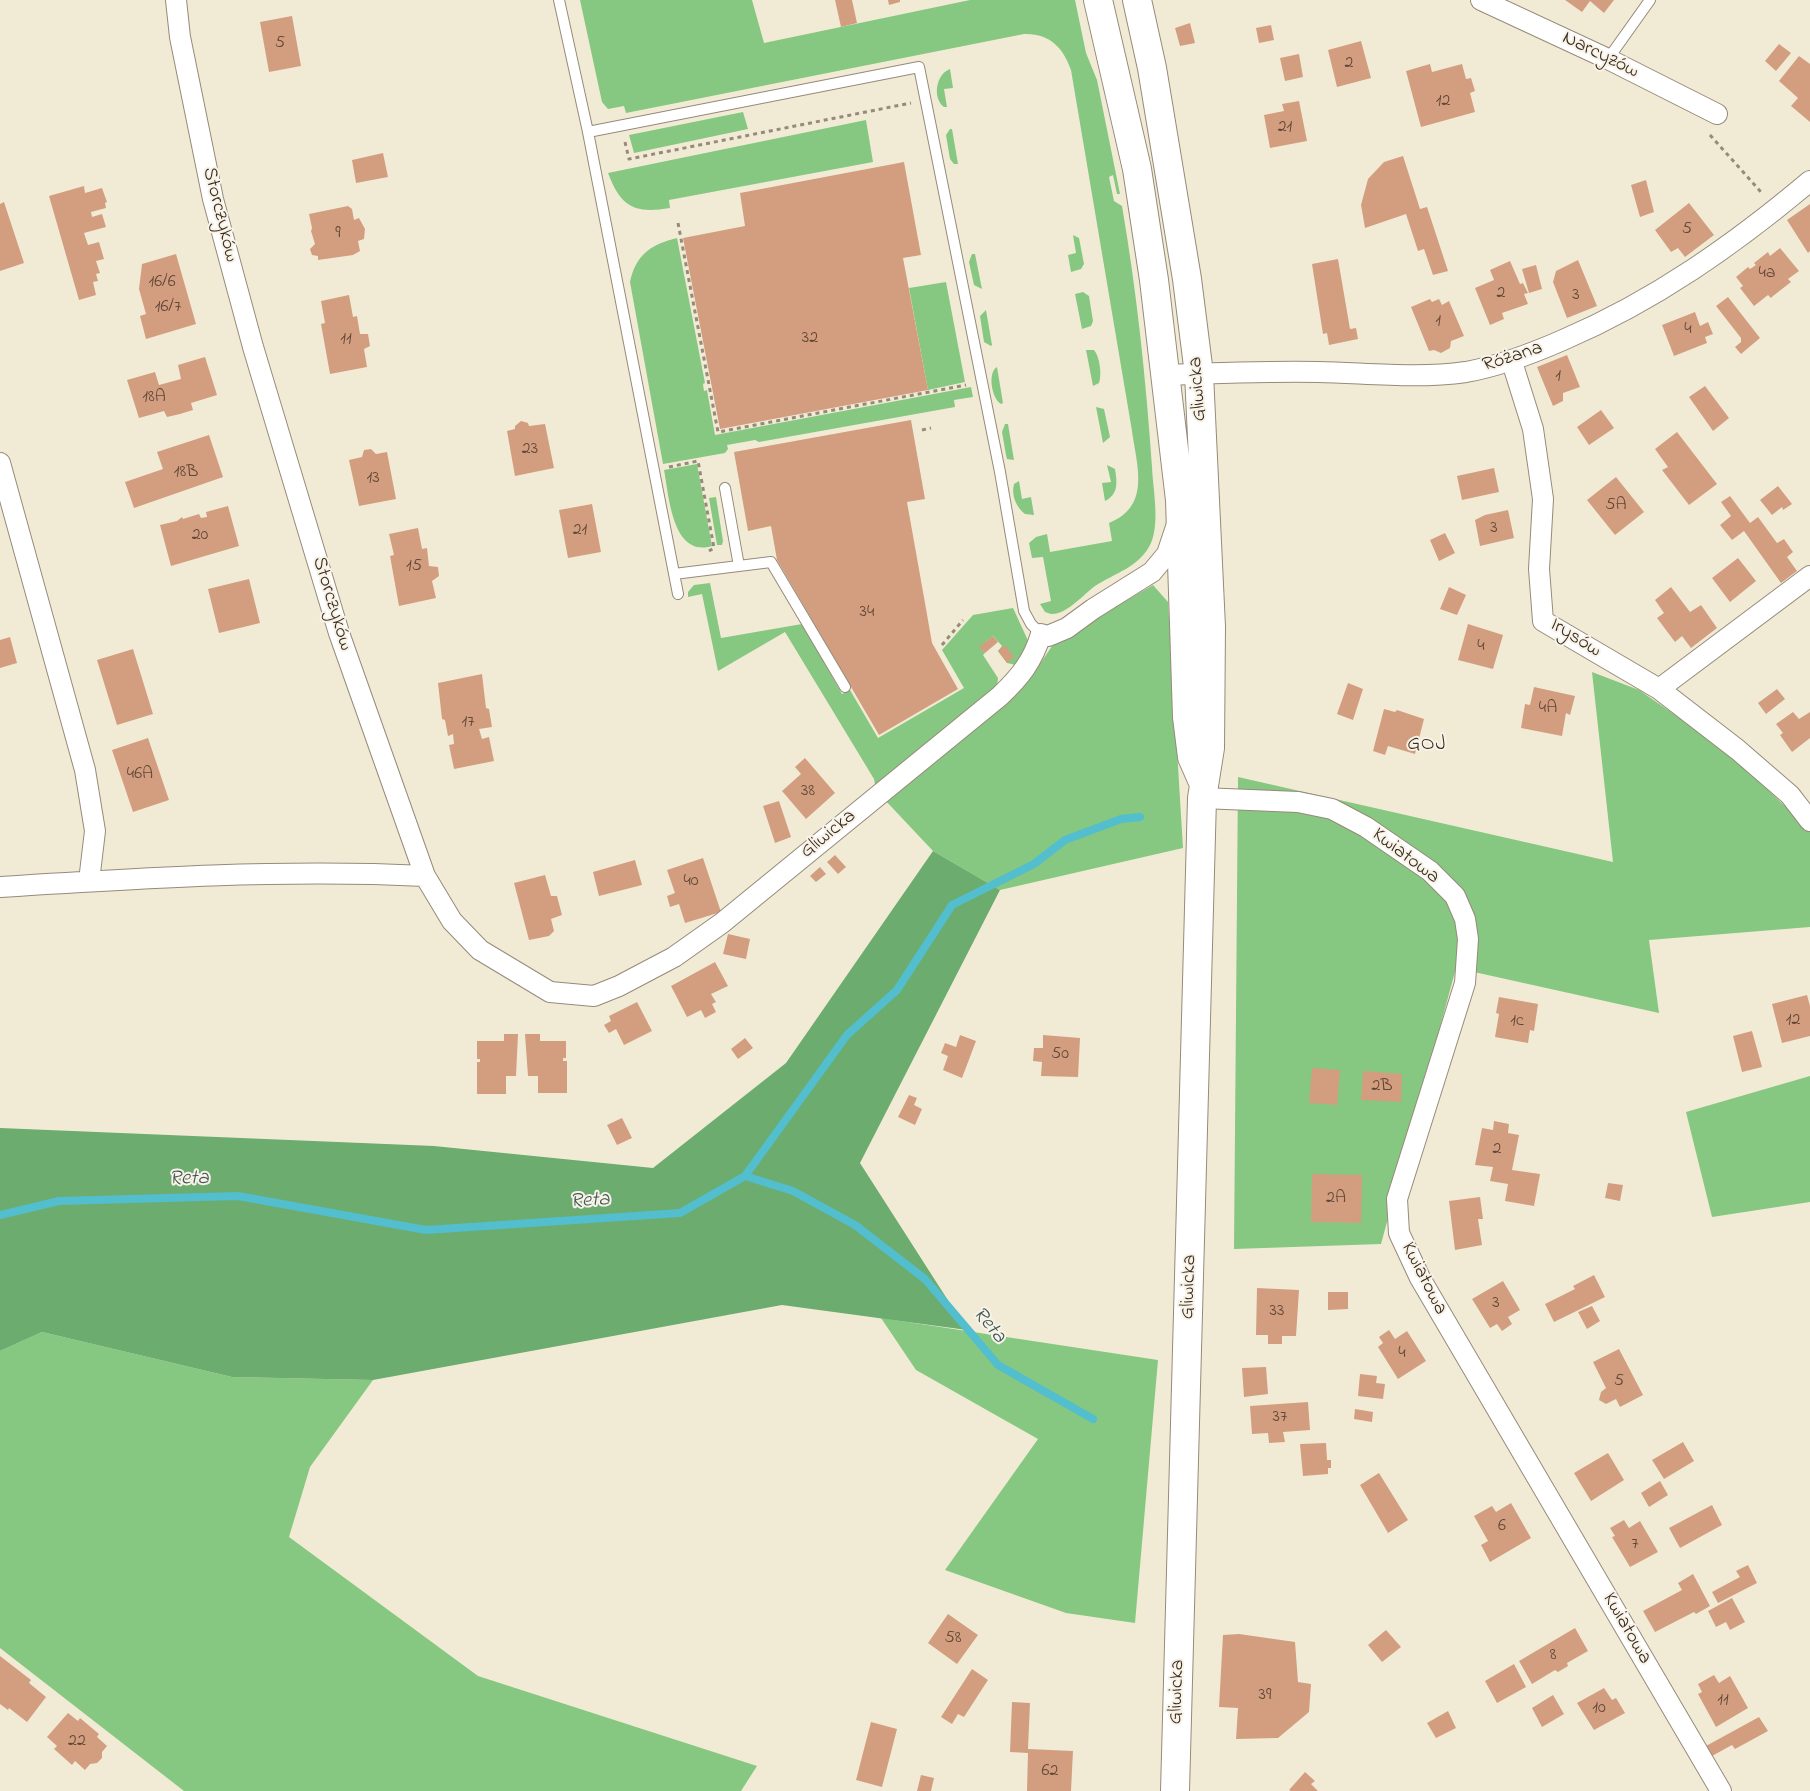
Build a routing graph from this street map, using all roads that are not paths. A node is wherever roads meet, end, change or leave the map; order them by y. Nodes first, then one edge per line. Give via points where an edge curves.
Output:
1 (176, 0) edge
2 (559, 0) edge
3 (1098, 0) edge
4 (1137, 0) edge
5 (1481, 0) edge
6 (1650, 0) edge
7 (1608, 59) junction
8 (1717, 114) dead end
9 (588, 132) junction
10 (1810, 181) edge
11 (1512, 362) junction
12 (1199, 374) junction
13 (1166, 375) junction
14 (0, 463) edge
15 (725, 488) dead end
16 (1180, 500) junction
17 (739, 566) junction
18 (674, 574) junction
19 (1810, 576) edge
20 (678, 594) dead end
21 (1042, 634) junction
22 (845, 687) dead end
23 (1659, 689) junction
24 (1203, 790) junction
25 (1810, 821) edge
26 (425, 876) junction
27 (89, 881) junction
28 (0, 886) edge
29 (1175, 1791) edge
30 (1721, 1791) edge

1 - 26 street, Storczyków via 180,37 213,199 253,347 339,633
2 - 9 lane
3 - 13 main road, Gliwicka via 1136,169
4 - 12 main road, Gliwicka via 1154,77
5 - 7 street, Narcyzów
6 - 7 lane
7 - 8 street, Narcyzów
9 - 18 lane
9 - 21 lane via 919,67 1024,610 1031,624
10 - 11 street, Różana via 1711,259 1650,298 1590,329
11 - 12 street, Różana via 1465,372 1419,375 1317,372
11 - 23 street, Irysów via 1533,429 1543,499 1539,569 1543,621
12 - 13 street, Różana
12 - 24 main road, Gliwicka via 1211,627 1210,748
13 - 16 main road, Gliwicka
14 - 27 street via 85,770 95,831
15 - 17 lane
16 - 21 street, Gliwicka via 1172,544 1152,572 1067,628 1048,636
16 - 24 main road, Gliwicka via 1187,717 1192,757
17 - 18 lane
17 - 22 lane via 771,562
18 - 20 lane
19 - 23 street
21 - 26 street, Gliwicka via 1036,653 1024,672 1000,696 722,923 674,957 594,996 550,992 480,950 452,921
23 - 25 street, Irysów via 1790,795
24 - 29 main road, Gliwicka
24 - 30 street, Kwiatowa via 1332,809 1366,827 1430,871 1455,896 1468,939 1465,983 1397,1199 1399,1233 1420,1278 1465,1357
26 - 27 street via 370,873
27 - 28 street

